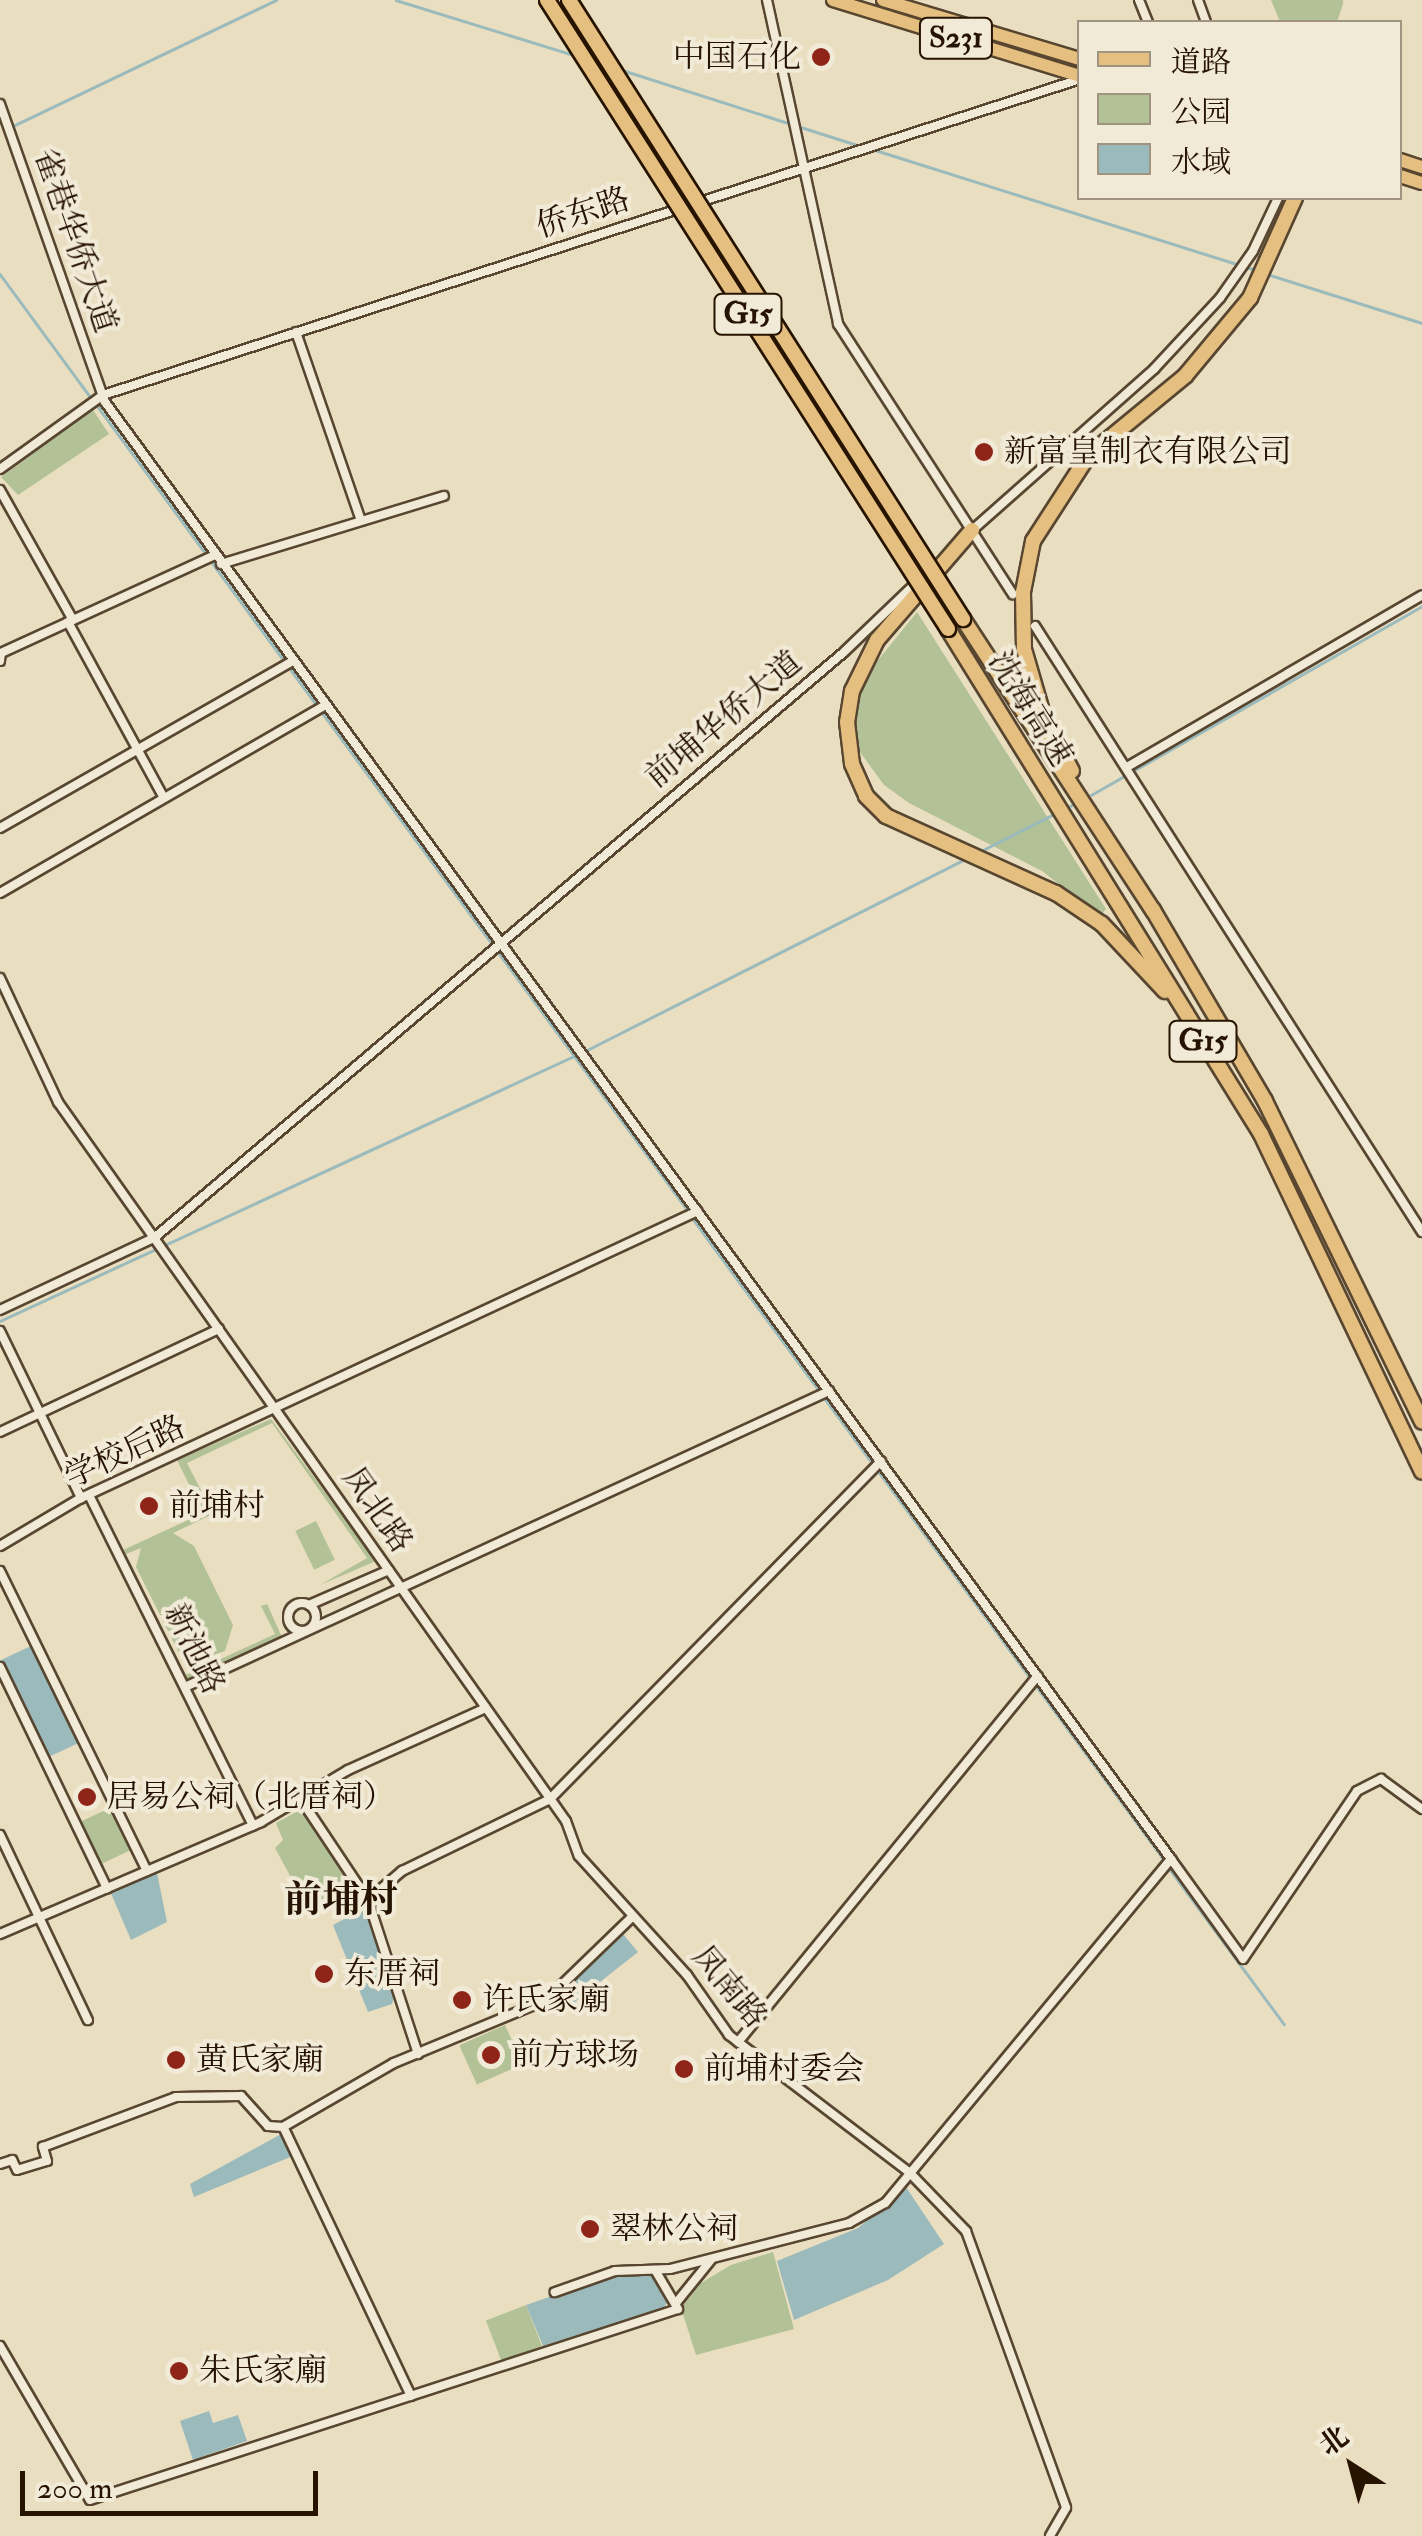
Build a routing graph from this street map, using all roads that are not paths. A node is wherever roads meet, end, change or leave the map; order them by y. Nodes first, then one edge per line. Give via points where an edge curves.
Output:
1 (547, 0) edge
2 (569, 0) edge
3 (767, 0) edge
4 (834, 0) edge
5 (883, 0) edge
6 (1077, 58) edge
7 (1077, 77) edge
8 (1077, 79) edge
9 (0, 104) edge
10 (10, 131) junction
11 (0, 144) edge
12 (802, 169) junction
13 (1277, 200) edge
14 (1294, 200) edge
15 (296, 332) junction
16 (97, 399) junction
17 (0, 469) edge
18 (0, 490) edge
19 (444, 496) dead end
20 (360, 518) junction
21 (972, 530) junction
22 (210, 556) junction
23 (221, 564) junction
24 (1014, 594) dead end
25 (1422, 595) edge
26 (70, 621) junction
27 (1035, 626) dead end
28 (0, 662) edge
29 (288, 663) junction
30 (321, 708) junction
31 (136, 750) junction
32 (1130, 772) junction
33 (164, 798) junction
34 (0, 826) edge
35 (1114, 851) junction
36 (0, 892) edge
37 (496, 945) junction
38 (0, 978) edge
39 (1190, 1019) junction
40 (693, 1214) junction
41 (1422, 1232) edge
42 (158, 1244) junction
43 (0, 1310) edge
44 (218, 1329) junction
45 (0, 1331) edge
46 (824, 1393) junction
47 (276, 1410) junction
48 (40, 1413) junction
49 (1422, 1422) edge
50 (0, 1432) edge
51 (877, 1465) junction
52 (1422, 1472) edge
53 (85, 1497) junction
54 (0, 1546) edge
55 (0, 1570) edge
56 (388, 1570) junction
57 (400, 1586) junction
58 (309, 1605) junction
59 (309, 1630) junction
60 (0, 1667) edge
61 (1034, 1680) junction
62 (185, 1687) junction
63 (486, 1708) junction
64 (300, 1798) junction
65 (550, 1799) junction
66 (1422, 1809) edge
67 (253, 1825) junction
68 (0, 1835) edge
69 (1169, 1863) junction
70 (147, 1871) junction
71 (107, 1888) junction
72 (368, 1900) junction
73 (41, 1917) junction
74 (632, 1918) junction
75 (0, 1934) edge
76 (88, 2020) dead end
77 (738, 2042) junction
78 (418, 2054) junction
79 (283, 2127) junction
80 (0, 2164) edge
81 (909, 2172) junction
82 (721, 2253) junction
83 (654, 2270) junction
84 (555, 2292) dead end
85 (676, 2302) dead end
86 (0, 2346) edge
87 (411, 2396) junction
88 (1050, 2536) edge

1 - 39 highway, 沈海高速 / G15, bridge
2 - 35 highway, 沈海高速 / G15, bridge
3 - 12 street
4 - 7 main road, S231
5 - 6 main road, S231
8 - 12 street, 侨东路
9 - 10 street, 雀巷华侨大道
10 - 11 street
10 - 16 street, 雀巷华侨大道
12 - 15 street, 侨东路
12 - 21 street via 838,324
13 - 21 street, 前埔华侨大道 via 1242,266 1154,369
14 - 35 highway via 1250,298 1186,376 1088,456 1059,491 1033,541 1024,650 1044,718
15 - 16 street, 侨东路
15 - 20 street
16 - 17 street, 侨东路
16 - 22 street, 雀巷华侨大道
18 - 26 street
19 - 20 street
20 - 23 street
21 - 24 street
21 - 37 street, 前埔华侨大道 via 844,652
21 - 39 highway via 877,640 852,691 852,764 866,796 908,830 998,864 1102,924
22 - 23 street, 雀巷华侨大道
22 - 26 street
23 - 29 street, 雀巷华侨大道
25 - 32 street
26 - 28 street via 1,652
26 - 31 street
27 - 32 street
29 - 30 street, 雀巷华侨大道
29 - 31 street
30 - 33 street
30 - 37 street, 雀巷华侨大道
31 - 33 street
31 - 34 street
32 - 41 street
33 - 36 street
35 - 49 highway, 沈海高速 / G15 via 1265,1100
37 - 40 street, 雀巷华侨大道
37 - 42 street, 前埔华侨大道
38 - 42 street, 凤北路 via 58,1102
39 - 52 highway, 沈海高速 / G15 via 1261,1134
40 - 46 street, 雀巷华侨大道
40 - 47 street, 学校后路
42 - 43 street, 前埔华侨大道
42 - 44 street, 凤北路
44 - 47 street, 凤北路
44 - 48 street
45 - 48 street, 新池路
46 - 51 street, 雀巷华侨大道
46 - 57 street
47 - 53 street, 学校后路
47 - 56 street, 凤北路
48 - 50 street
48 - 53 street, 新池路
51 - 61 street, 雀巷华侨大道
51 - 65 street
53 - 54 street, 学校后路
53 - 62 street, 新池路
55 - 70 street
56 - 57 street, 凤北路
56 - 58 street
57 - 59 street
57 - 63 street, 凤北路
58 - 59 street via 316,1618
58 - 59 street via 294,1605 288,1617 294,1630
59 - 62 street
60 - 71 street
61 - 69 street, 雀巷华侨大道
61 - 77 street
62 - 67 street, 新池路
63 - 64 street
63 - 65 street, 凤北路
64 - 67 street
64 - 72 street
65 - 72 street via 402,1871
65 - 74 street, 凤南路 via 579,1856
66 - 69 street, 雀巷华侨大道 via 1380,1779 1357,1791 1243,1959
67 - 70 street
68 - 73 street
69 - 81 street
70 - 71 street
71 - 73 street
72 - 78 street
73 - 75 street
73 - 76 street
74 - 77 street, 凤南路
74 - 78 street via 546,2000
77 - 81 street, 凤南路
78 - 79 street
79 - 80 street via 268,2126 241,2096 176,2097 43,2147 48,2161 17,2170 12,2160
79 - 87 street
81 - 82 street via 885,2203 849,2223
81 - 88 street, 凤南路 via 966,2232 1066,2508
82 - 83 street
82 - 85 street
83 - 84 street via 615,2271
83 - 87 street via 678,2309
86 - 87 street via 90,2500

